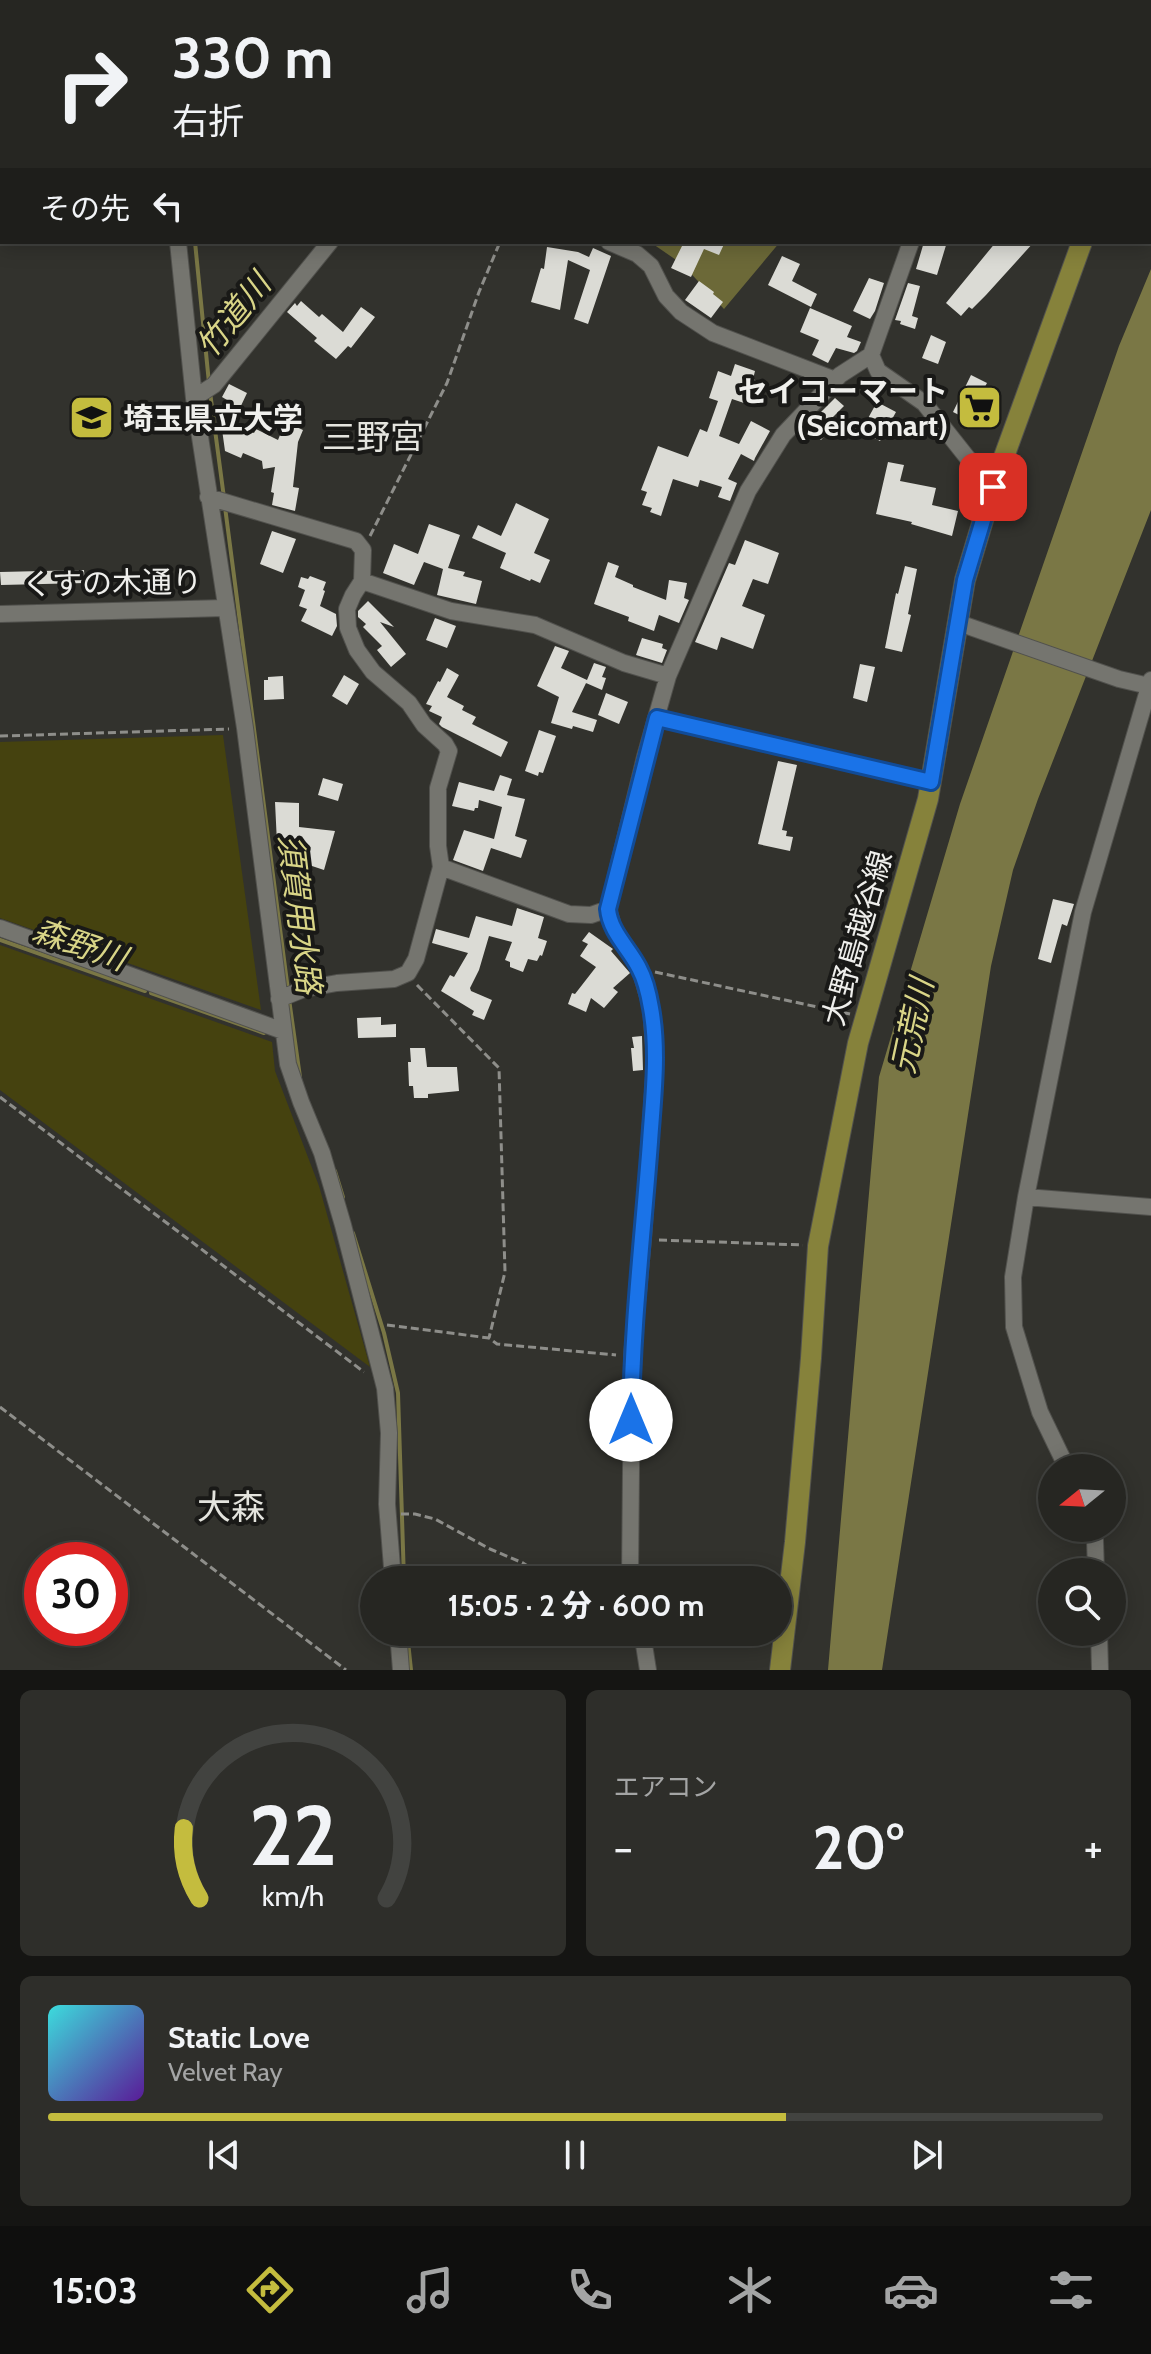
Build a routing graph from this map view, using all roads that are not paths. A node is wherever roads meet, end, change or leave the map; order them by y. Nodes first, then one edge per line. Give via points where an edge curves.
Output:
1 (178, 244) edge
2 (328, 244) edge
3 (614, 244) edge
4 (910, 244) edge
5 (1081, 244) edge
6 (871, 355) junction
7 (835, 380) junction
8 (194, 398) junction
9 (993, 487) junction
10 (208, 497) junction
11 (362, 581) junction
12 (225, 608) junction
13 (0, 614) edge
14 (959, 623) junction
15 (668, 676) junction
16 (1150, 683) edge
17 (657, 718) junction
18 (931, 782) junction
19 (441, 867) junction
20 (608, 909) junction
21 (0, 928) edge
22 (279, 999) junction
23 (283, 1031) junction
24 (1026, 1197) junction
25 (1151, 1207) edge
26 (1060, 1454) edge
27 (392, 1566) edge
28 (630, 1566) edge
29 (399, 1646) edge
30 (644, 1646) edge
31 (1099, 1646) edge
32 (401, 1670) edge
33 (648, 1670) edge
34 (780, 1670) edge
35 (1100, 1670) edge

1 - 8 street
2 - 8 street via 214,385
3 - 7 street via 651,266 666,296 713,333
4 - 6 street
5 - 9 main road, 大野島越谷線
6 - 7 street
6 - 9 street via 878,371 924,403
7 - 15 street via 783,435 748,491
8 - 10 street
9 - 14 main road, 大野島越谷線 via 965,580
10 - 11 street via 356,541 363,550
10 - 12 street
11 - 15 street via 451,611 535,625
11 - 19 street via 347,609 357,650 449,751 438,788
12 - 13 street, くすの木通り
12 - 22 street
14 - 16 street via 1119,679
14 - 18 main road, 大野島越谷線
15 - 17 street
16 - 24 street via 1083,912
17 - 18 street
17 - 20 street
18 - 34 main road, 大野島越谷線 via 858,1043 818,1246
19 - 20 street via 569,914
19 - 22 street via 408,973 304,989
20 - 28 street via 614,929 640,969 651,1007 655,1062 632,1356
21 - 23 street
22 - 23 street
23 - 27 street via 288,1064 379,1327 389,1433
24 - 25 street
24 - 26 street via 1013,1277 1014,1327 1040,1412
29 - 32 street
30 - 33 street
31 - 35 street

